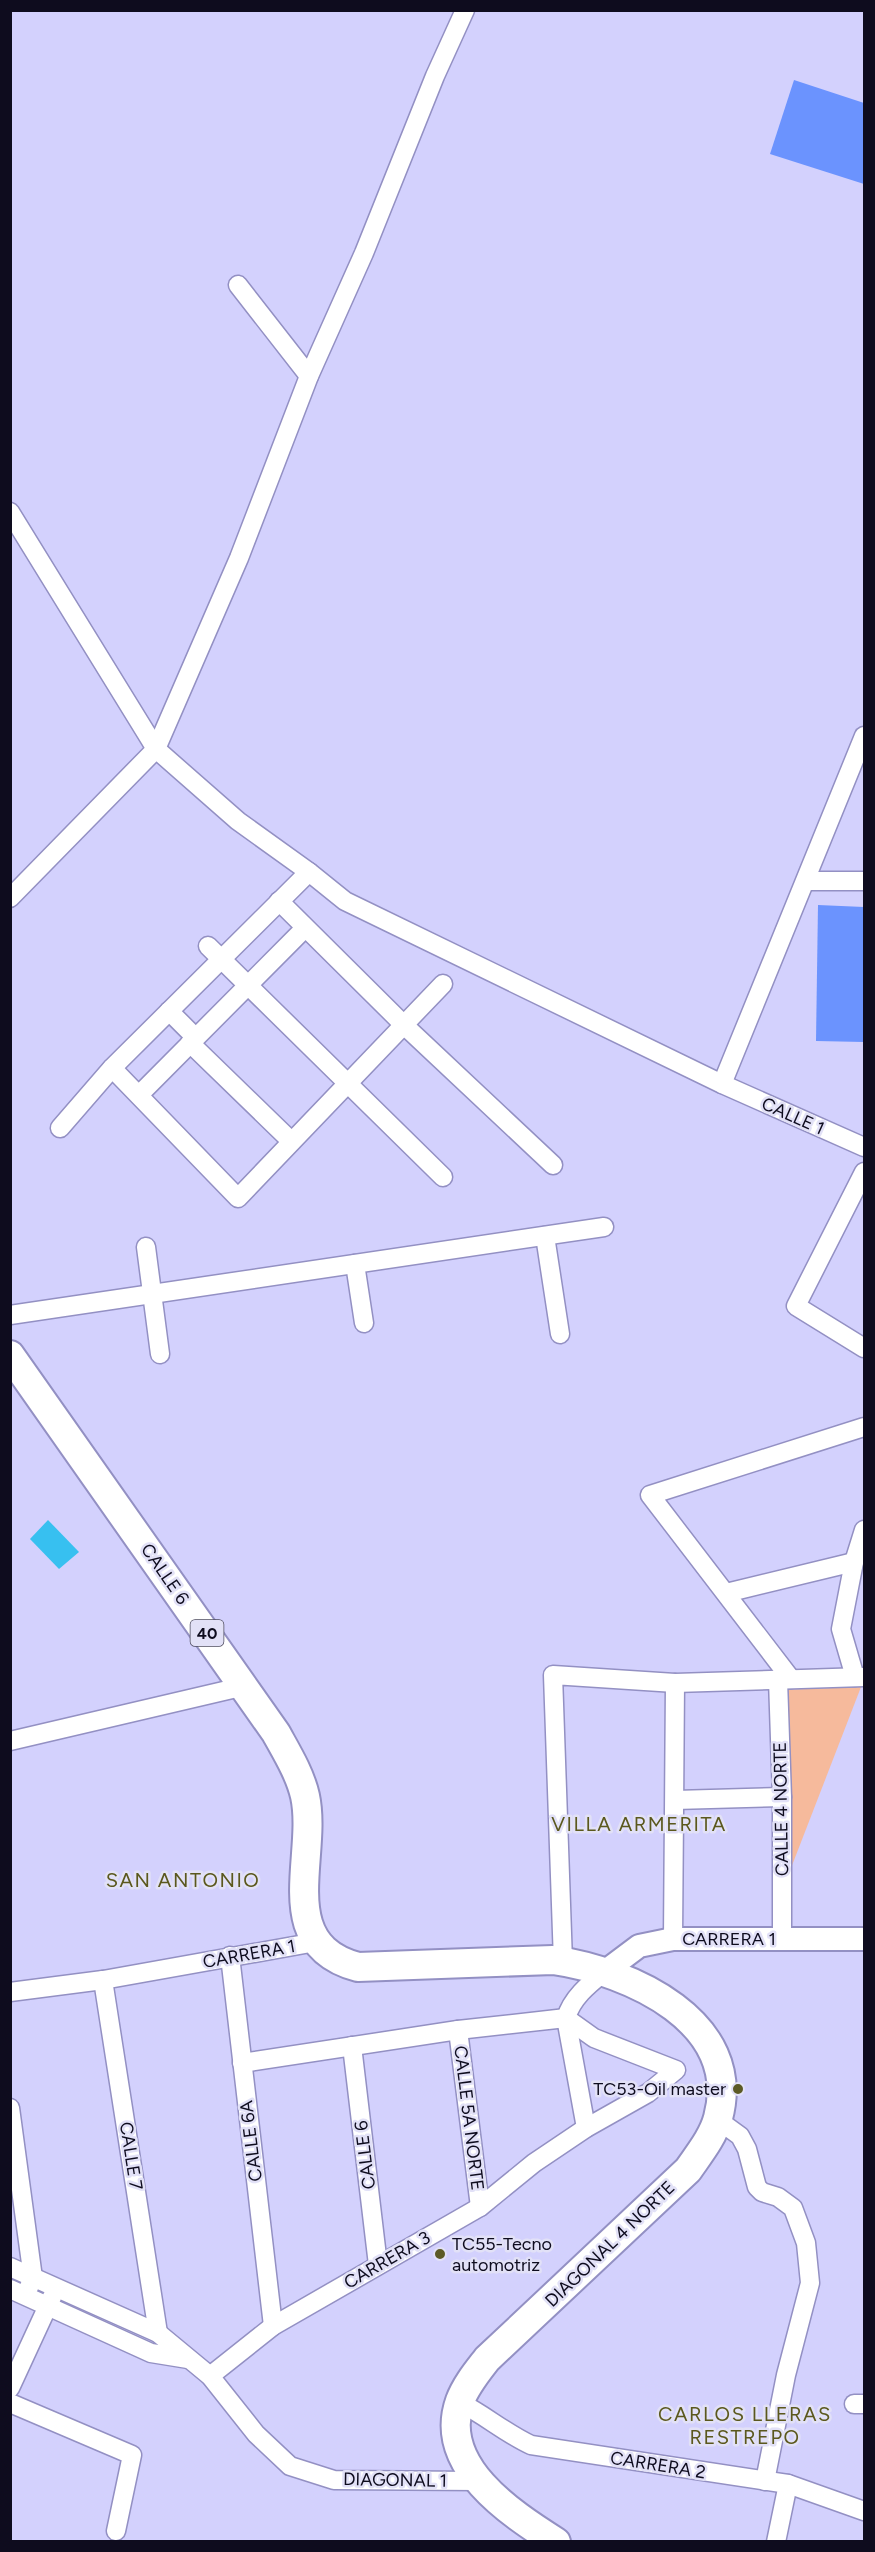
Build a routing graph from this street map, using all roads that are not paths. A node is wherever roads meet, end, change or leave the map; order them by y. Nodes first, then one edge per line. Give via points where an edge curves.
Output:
1 (465, 10) edge
2 (238, 285) dead end
3 (309, 376) junction
4 (10, 512) edge
5 (864, 736) edge
6 (156, 749) junction
7 (309, 872) junction
8 (807, 881) junction
9 (864, 881) edge
10 (10, 898) edge
11 (279, 901) junction
12 (306, 928) junction
13 (208, 946) dead end
14 (221, 960) junction
15 (443, 984) dead end
16 (248, 985) junction
17 (169, 1011) junction
18 (405, 1026) junction
19 (192, 1040) junction
20 (112, 1068) junction
21 (348, 1083) junction
22 (722, 1084) junction
23 (139, 1095) junction
24 (60, 1128) dead end
25 (291, 1141) junction
26 (864, 1147) edge
27 (553, 1165) dead end
28 (864, 1172) edge
29 (443, 1177) dead end
30 (604, 1227) dead end
31 (545, 1236) junction
32 (146, 1246) dead end
33 (355, 1264) junction
34 (152, 1294) junction
35 (10, 1315) edge
36 (364, 1323) dead end
37 (560, 1334) dead end
38 (864, 1348) edge
39 (160, 1354) dead end
40 (10, 1355) edge
41 (864, 1429) edge
42 (864, 1530) edge
43 (854, 1562) junction
44 (726, 1593) junction
45 (860, 1677) edge
46 (785, 1679) junction
47 (675, 1683) junction
48 (245, 1686) junction
49 (10, 1741) edge
50 (782, 1797) junction
51 (675, 1800) junction
52 (673, 1939) junction
53 (782, 1939) junction
54 (864, 1939) edge
55 (316, 1942) junction
56 (230, 1956) junction
57 (559, 1961) junction
58 (603, 1973) junction
59 (103, 1980) junction
60 (10, 1992) edge
61 (566, 2018) junction
62 (458, 2030) junction
63 (352, 2046) junction
64 (242, 2063) junction
65 (10, 2108) edge
66 (718, 2120) junction
67 (586, 2128) junction
68 (480, 2207) junction
69 (378, 2265) junction
70 (10, 2267) edge
71 (33, 2278) junction
72 (56, 2286) junction
73 (18, 2292) edge
74 (48, 2306) junction
75 (273, 2326) junction
76 (158, 2332) junction
77 (188, 2359) junction
78 (210, 2376) junction
79 (10, 2388) edge
80 (10, 2403) edge
81 (458, 2413) junction
82 (478, 2481) junction
83 (765, 2481) junction
84 (788, 2484) junction
85 (864, 2511) edge
86 (116, 2531) dead end
87 (556, 2541) edge
88 (776, 2541) edge

1 - 3 street
2 - 3 street
3 - 6 street via 239,558
4 - 6 street, CALLE 1
5 - 8 street
6 - 7 street, CALLE 1 via 238,821
6 - 10 street
7 - 11 street
7 - 22 street, CALLE 1 via 345,901
8 - 9 street
8 - 22 street
11 - 12 street
11 - 14 street
12 - 16 street
12 - 18 street
13 - 14 street
14 - 16 street
14 - 17 street
15 - 18 street
16 - 19 street
16 - 21 street
17 - 19 street
17 - 20 street
18 - 21 street
18 - 27 street
19 - 23 street
19 - 25 street
20 - 23 street
20 - 24 street
21 - 25 street
21 - 29 street
22 - 26 street, CALLE 1
23 - 25 street via 238,1198
28 - 38 street via 796,1306
30 - 31 street
31 - 33 street
31 - 37 street
32 - 34 street
33 - 34 street
33 - 36 street
34 - 35 street
34 - 39 street
40 - 48 main road, CALLE 6 / 40
41 - 44 street via 650,1495
42 - 43 street
43 - 44 street
43 - 45 street via 841,1629
44 - 46 street
45 - 46 street
46 - 47 street
46 - 50 street, CALLE 4 NORTE
47 - 51 street
47 - 57 street via 553,1675
48 - 49 street
48 - 55 main road, CALLE 6 / 40 via 276,1733 305,1796 303,1888
50 - 51 street
50 - 53 street, CALLE 4 NORTE
51 - 52 street
52 - 53 street, CARRERA 1
52 - 58 street, CARRERA 1 via 639,1946
53 - 54 street, CARRERA 1
55 - 56 street, CARRERA 1
55 - 57 main road, CARRERA 1 via 339,1962 358,1967
56 - 59 street, CARRERA 1
56 - 64 street, CALLE 6A
57 - 58 main road
58 - 61 street via 583,1989
58 - 66 main road, DIAGONAL 4 NORTE via 660,1997 689,2020 712,2046 721,2070
59 - 60 street, CARRERA 1
59 - 76 street, CALLE 7
61 - 62 street
61 - 67 street
61 - 67 street, CARRERA 3 via 594,2038 676,2070 648,2093
62 - 63 street
62 - 68 street, CALLE 5A NORTE
63 - 64 street
63 - 69 street, CALLE 6
64 - 75 street, CALLE 6A
65 - 71 street
66 - 81 main road, DIAGONAL 4 NORTE via 688,2170 487,2359 470,2381
66 - 83 street via 740,2136 757,2187 793,2208 806,2243 810,2283 786,2375
67 - 68 street, CARRERA 3 via 534,2163
68 - 69 street, CARRERA 3
69 - 75 street, CARRERA 3
70 - 71 street
71 - 72 street
71 - 73 street
72 - 74 street
72 - 76 street
73 - 74 street
74 - 77 street via 152,2352
74 - 79 street
75 - 78 street, CARRERA 3
76 - 77 street
77 - 78 street
78 - 82 street, DIAGONAL 1 via 256,2434 290,2466 334,2480
80 - 86 street via 132,2455
81 - 82 main road via 461,2455
81 - 83 street, CARRERA 2 via 480,2412 507,2434 531,2445
82 - 87 main road via 530,2525
83 - 84 street, CARRERA 2
84 - 85 street, CARRERA 2
84 - 88 street

